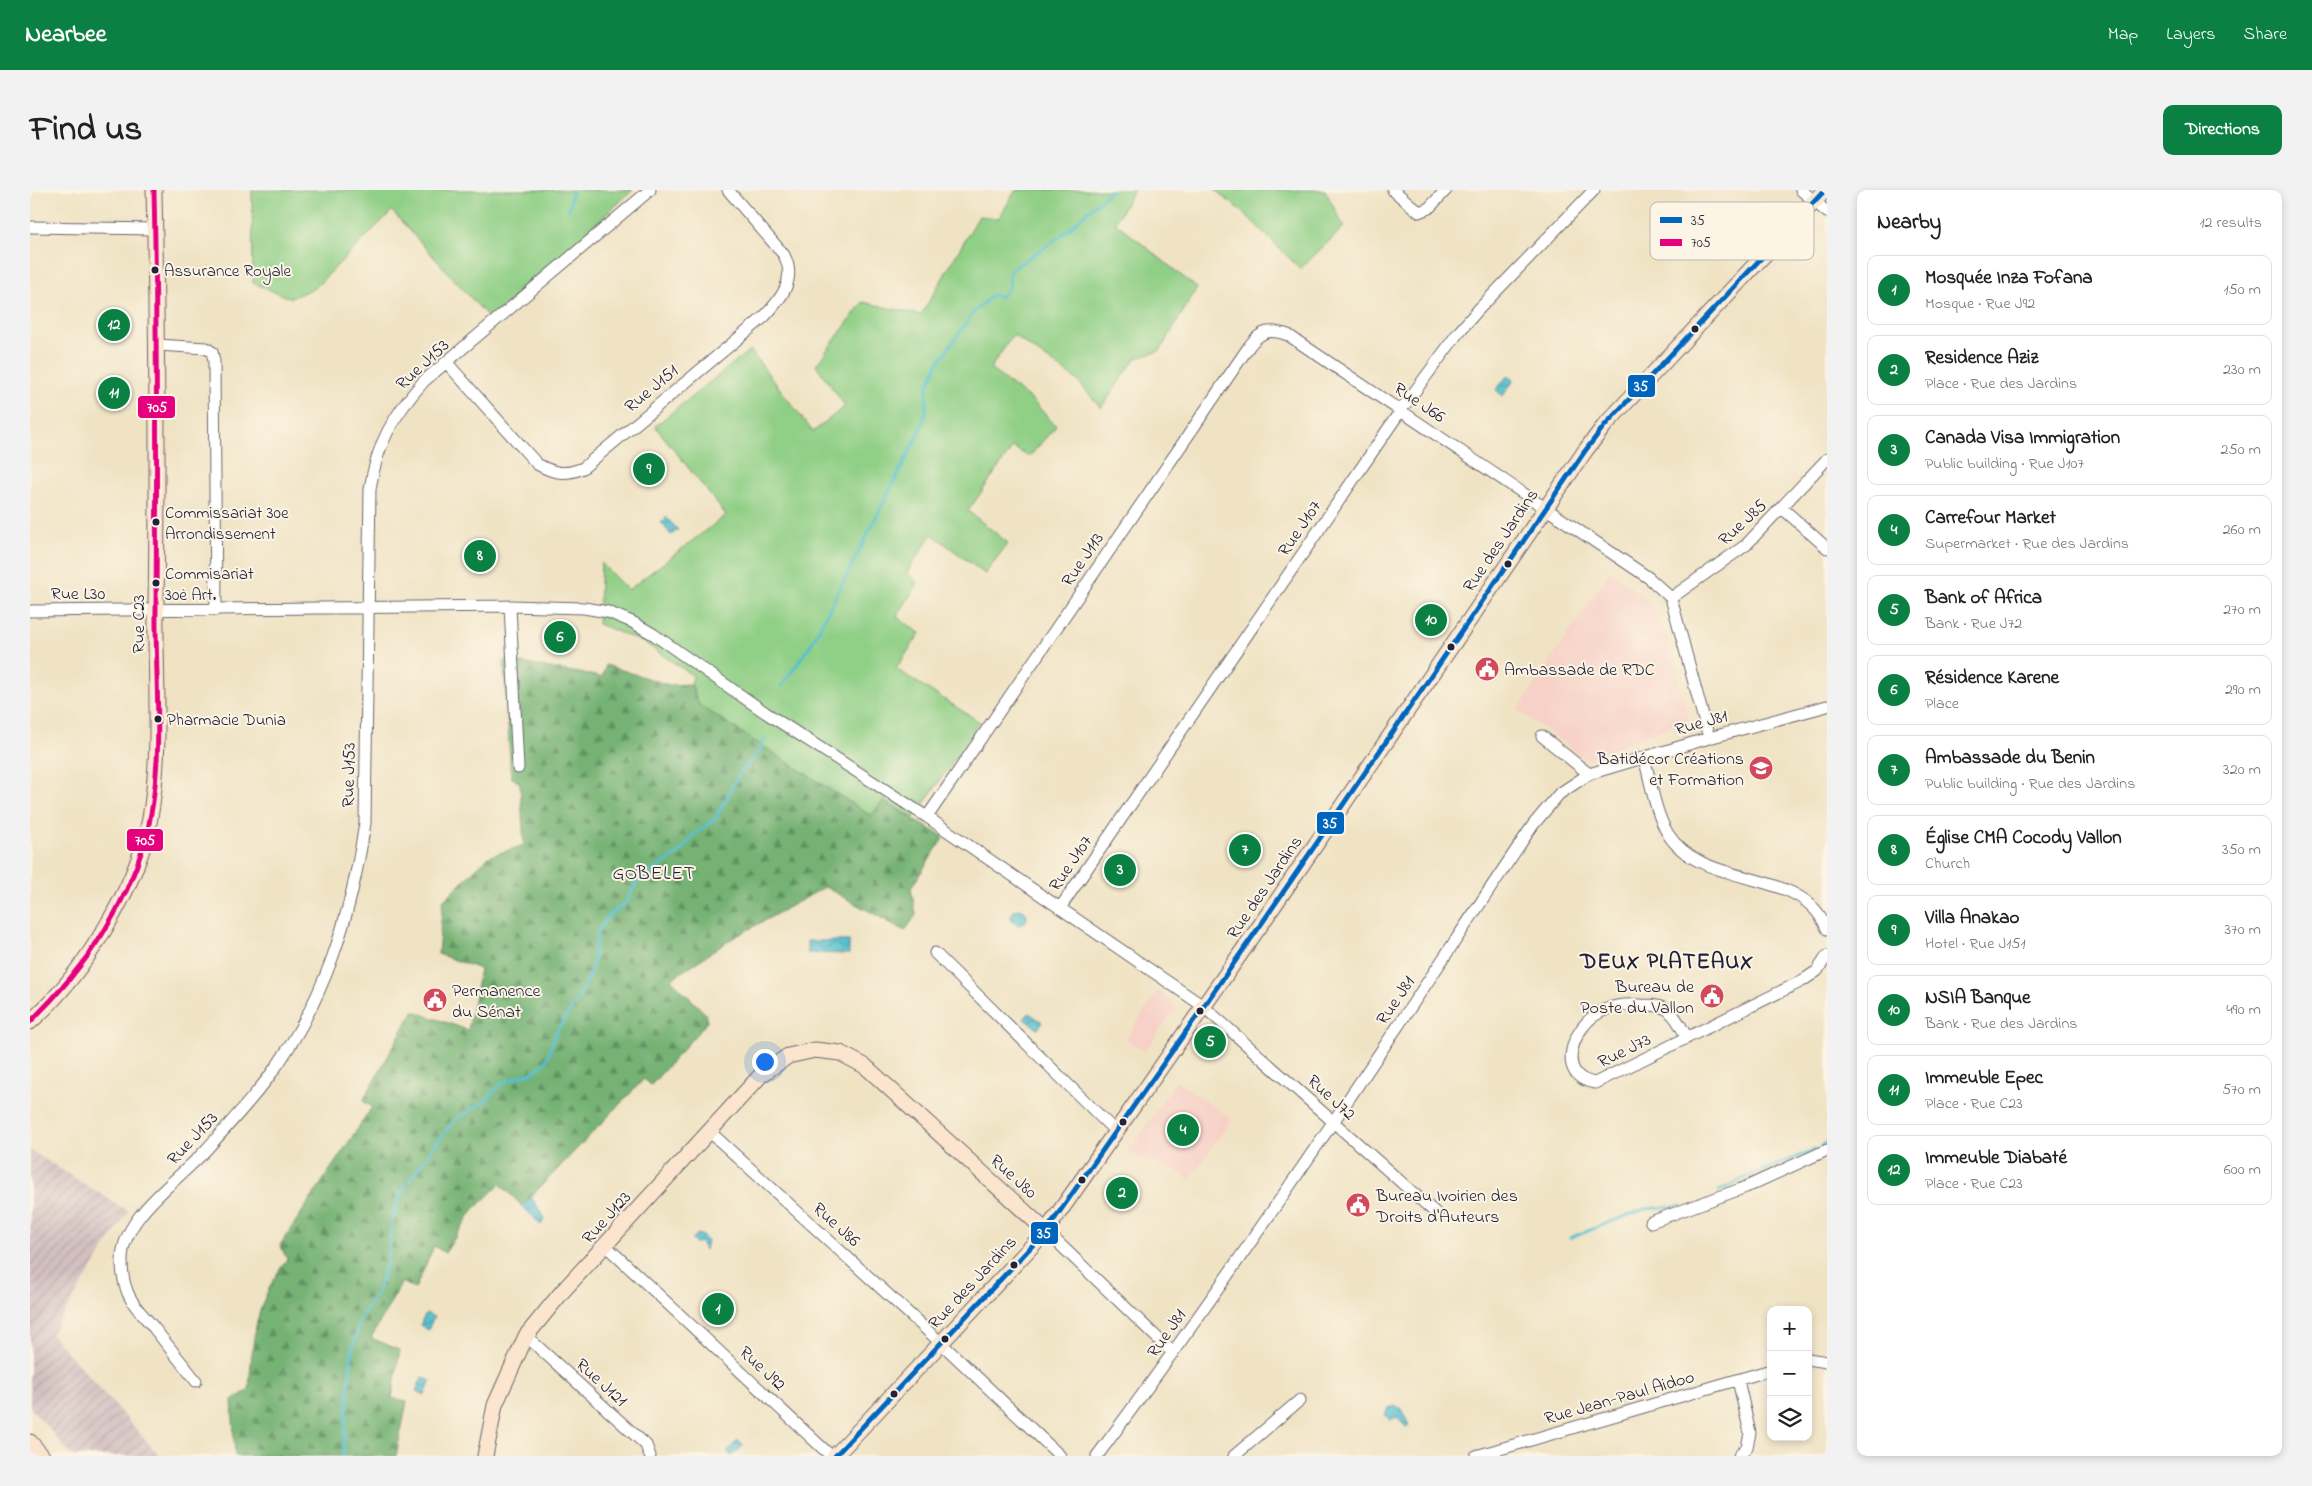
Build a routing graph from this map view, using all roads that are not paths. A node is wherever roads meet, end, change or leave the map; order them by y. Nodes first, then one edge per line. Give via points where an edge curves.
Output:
1 (154, 190) edge
2 (650, 190) edge
3 (728, 190) edge
4 (1393, 190) edge
5 (1446, 190) edge
6 (1594, 190) edge
7 (1802, 190) edge
8 (1820, 196) edge
9 (1827, 212) edge
10 (30, 228) edge
11 (155, 230) junction
12 (1760, 260) edge
13 (1274, 330) joint
14 (157, 345) junction
15 (446, 362) junction
16 (1401, 410) junction
17 (1827, 459) edge
18 (1545, 507) junction
19 (1782, 508) junction
20 (1827, 548) edge
21 (1671, 598) junction
22 (510, 606) junction
23 (369, 607) junction
24 (216, 610) junction
25 (30, 611) edge
26 (156, 611) junction
27 (1827, 706) edge
28 (1542, 736) dead end
29 (1709, 738) junction
30 (1644, 758) junction
31 (518, 768) dead end
32 (1589, 774) junction
33 (927, 817) junction
34 (1060, 908) junction
35 (1827, 929) edge
36 (935, 953) dead end
37 (1827, 956) edge
38 (1203, 1006) junction
39 (30, 1022) edge
40 (1687, 1038) junction
41 (815, 1050) joint
42 (1334, 1122) junction
43 (709, 1131) junction
44 (1116, 1132) junction
45 (1827, 1150) edge
46 (1438, 1215) dead end
47 (1651, 1222) dead end
48 (1046, 1231) junction
49 (605, 1245) junction
50 (526, 1336) junction
51 (941, 1343) junction
52 (1173, 1353) junction
53 (1812, 1360) edge
54 (1827, 1362) edge
55 (1767, 1371) edge
56 (1738, 1380) junction
57 (196, 1381) dead end
58 (1300, 1400) dead end
59 (30, 1442) edge
60 (42, 1456) edge
61 (485, 1456) edge
62 (650, 1456) edge
63 (833, 1456) edge
64 (1060, 1456) edge
65 (1097, 1456) edge
66 (1234, 1456) edge
67 (1476, 1456) edge
68 (1739, 1456) edge

1 - 11 street, Rue C23
2 - 15 street, Rue J153
3 - 15 street, Rue J151 via 784,255 789,264 787,287 764,317 583,468 561,474 537,464
4 - 5 street via 1413,208 1424,212
6 - 16 street, Rue J107 via 1468,322
7 - 8 street
8 - 9 street
10 - 11 street
11 - 14 street, Rue C23
12 - 18 street, Rue des Jardins via 1605,425
13 - 16 street, Rue J66 via 1288,335
13 - 33 street, Rue J113 via 1263,332 1250,345
14 - 24 street via 206,348 212,352
14 - 26 street, Rue C23
15 - 23 street, Rue J153 via 407,401 390,424 380,446 370,489
16 - 18 street, Rue J66
16 - 34 street, Rue J107
17 - 19 street, Rue J85
18 - 21 street, Rue J66 via 1649,578
18 - 38 street, Rue des Jardins
19 - 20 street
19 - 21 street, Rue J85 via 1746,545
21 - 29 street
22 - 23 street, Rue L30
22 - 31 street
22 - 33 street, Rue J72 via 584,608 608,612 632,622
23 - 24 street, Rue L30
23 - 57 street, Rue J153 via 365,823 358,874 345,926 327,974 302,1027 268,1078 196,1161 141,1214 128,1236 122,1260 125,1283 132,1301
24 - 26 street, Rue L30
25 - 26 street, Rue L30
26 - 39 street, Rue C23 via 157,746 150,819 141,850 130,880 97,943 65,986
27 - 29 street, Rue J81
28 - 32 street
29 - 30 street, Rue J81
30 - 32 street, Rue J81
30 - 35 street via 1661,817 1678,847 1709,867 1790,891 1818,911
32 - 42 street, Rue J81 via 1560,794 1533,825
33 - 34 street, Rue J72
34 - 38 street, Rue J72
36 - 44 street
37 - 40 street, Rue J73 via 1817,971 1802,982
38 - 42 street, Rue J72
38 - 44 street, Rue des Jardins
40 - 40 street, Rue J73 via 1595,1083 1578,1078 1573,1072 1572,1048 1577,1037 1594,1015 1608,1007 1654,1005 1669,1011
41 - 43 street, Rue J123 via 788,1056 761,1075
41 - 48 street, Rue J80 via 840,1053 865,1066
42 - 46 street, Rue J72
42 - 52 street, Rue J81
43 - 49 street, Rue J123
43 - 51 street, Rue J86
44 - 48 street, Rue des Jardins
45 - 47 street via 1746,1186
48 - 51 street, Rue des Jardins
48 - 52 street, Rue J80
49 - 50 street, Rue J123
49 - 63 street, Rue J92
50 - 61 street, Rue J123 via 495,1405
50 - 62 street, Rue J121 via 646,1445
51 - 63 street, Rue des Jardins
51 - 64 street, Rue J86
52 - 65 street, Rue J81
53 - 54 street
55 - 56 street, Rue Jean-Paul Aidoo
56 - 67 street, Rue Jean-Paul Aidoo
56 - 68 street via 1750,1433 1747,1447
58 - 66 street
59 - 60 street

